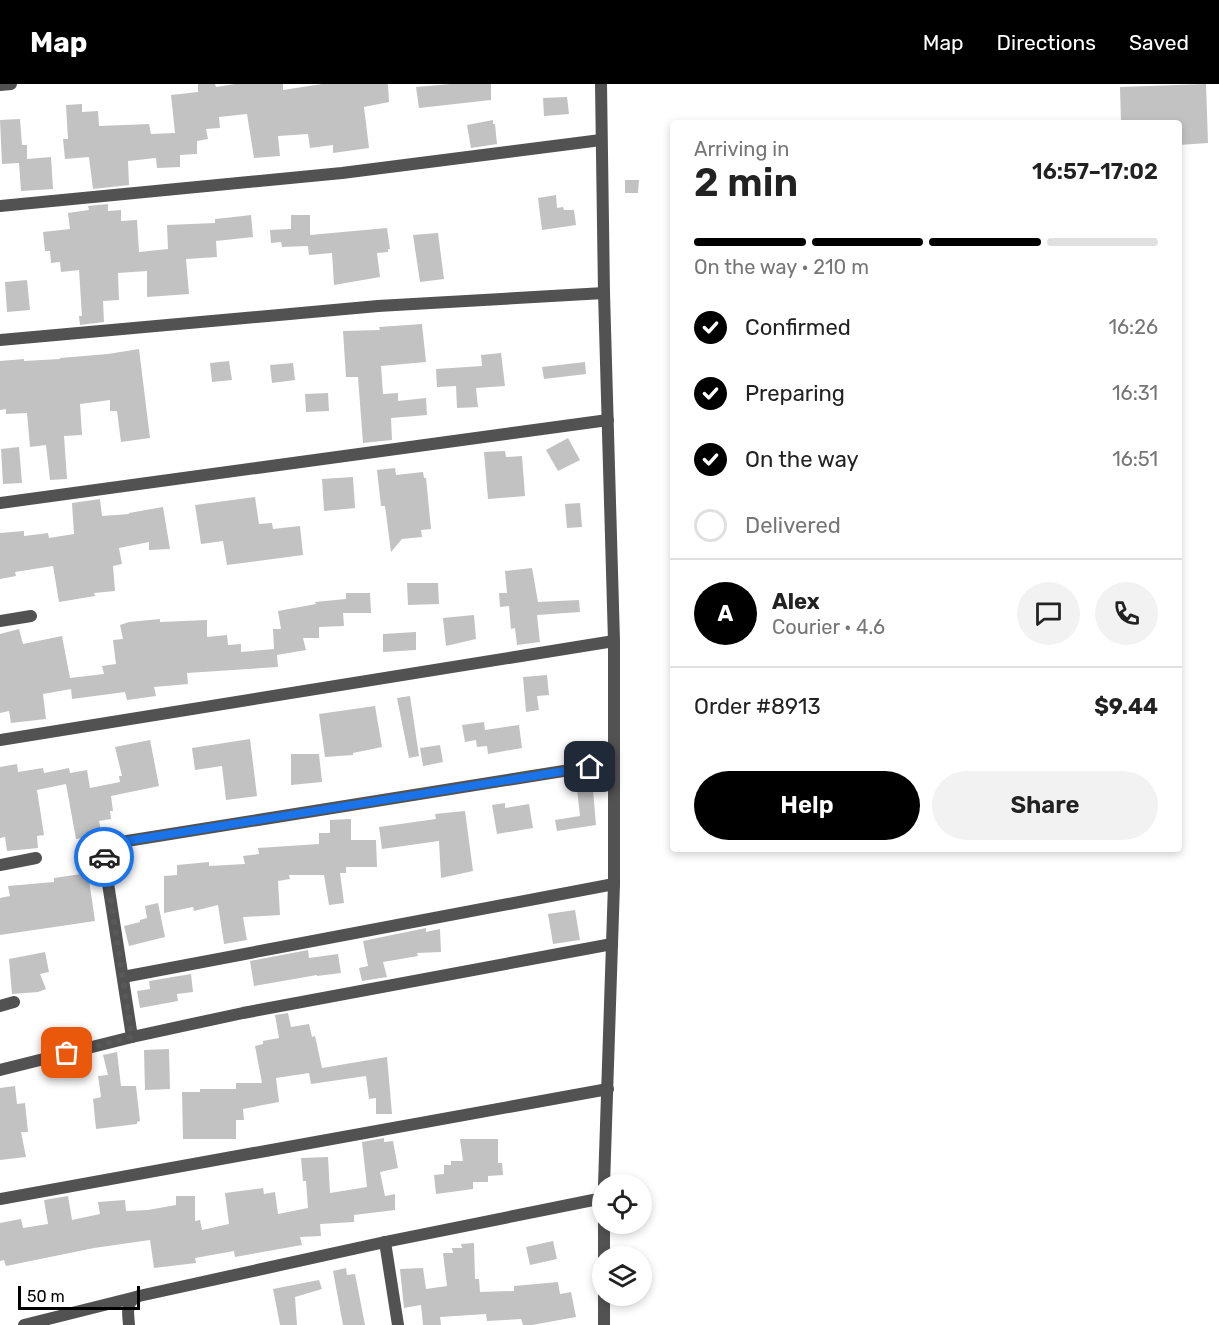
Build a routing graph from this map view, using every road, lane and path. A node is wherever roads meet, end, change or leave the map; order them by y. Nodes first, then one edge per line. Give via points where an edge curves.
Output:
1 (11, 84) edge
2 (601, 84) edge
3 (0, 86) edge
4 (601, 140) junction
5 (0, 206) edge
6 (604, 293) junction
7 (0, 340) edge
8 (608, 420) junction
9 (0, 503) edge
10 (31, 616) dead end
11 (0, 621) edge
12 (614, 641) junction
13 (0, 740) edge
14 (613, 763) junction
15 (36, 858) dead end
16 (0, 865) edge
17 (614, 884) junction
18 (612, 944) junction
19 (123, 977) junction
20 (14, 1002) dead end
21 (0, 1006) edge
22 (132, 1037) junction
23 (0, 1070) edge
24 (608, 1089) junction
25 (604, 1174) edge
26 (0, 1199) edge
27 (592, 1200) edge
28 (385, 1242) junction
29 (136, 1297) junction
30 (604, 1306) edge
31 (24, 1325) edge
32 (129, 1325) edge
33 (398, 1325) edge
34 (603, 1325) edge

1 - 3 street
2 - 4 street
4 - 5 street via 342,173
4 - 6 street
6 - 7 street via 368,307
6 - 8 street
8 - 9 street
8 - 12 street
10 - 11 street
12 - 13 street
12 - 14 street
14 - 17 street
14 - 19 street via 102,845
15 - 16 street
17 - 18 street
17 - 19 street
18 - 22 street
18 - 24 street
19 - 22 street
20 - 21 street
22 - 23 street
24 - 25 street
24 - 26 street
27 - 28 street
28 - 29 street
28 - 33 street
29 - 31 street
29 - 32 street via 128,1305
30 - 34 street

